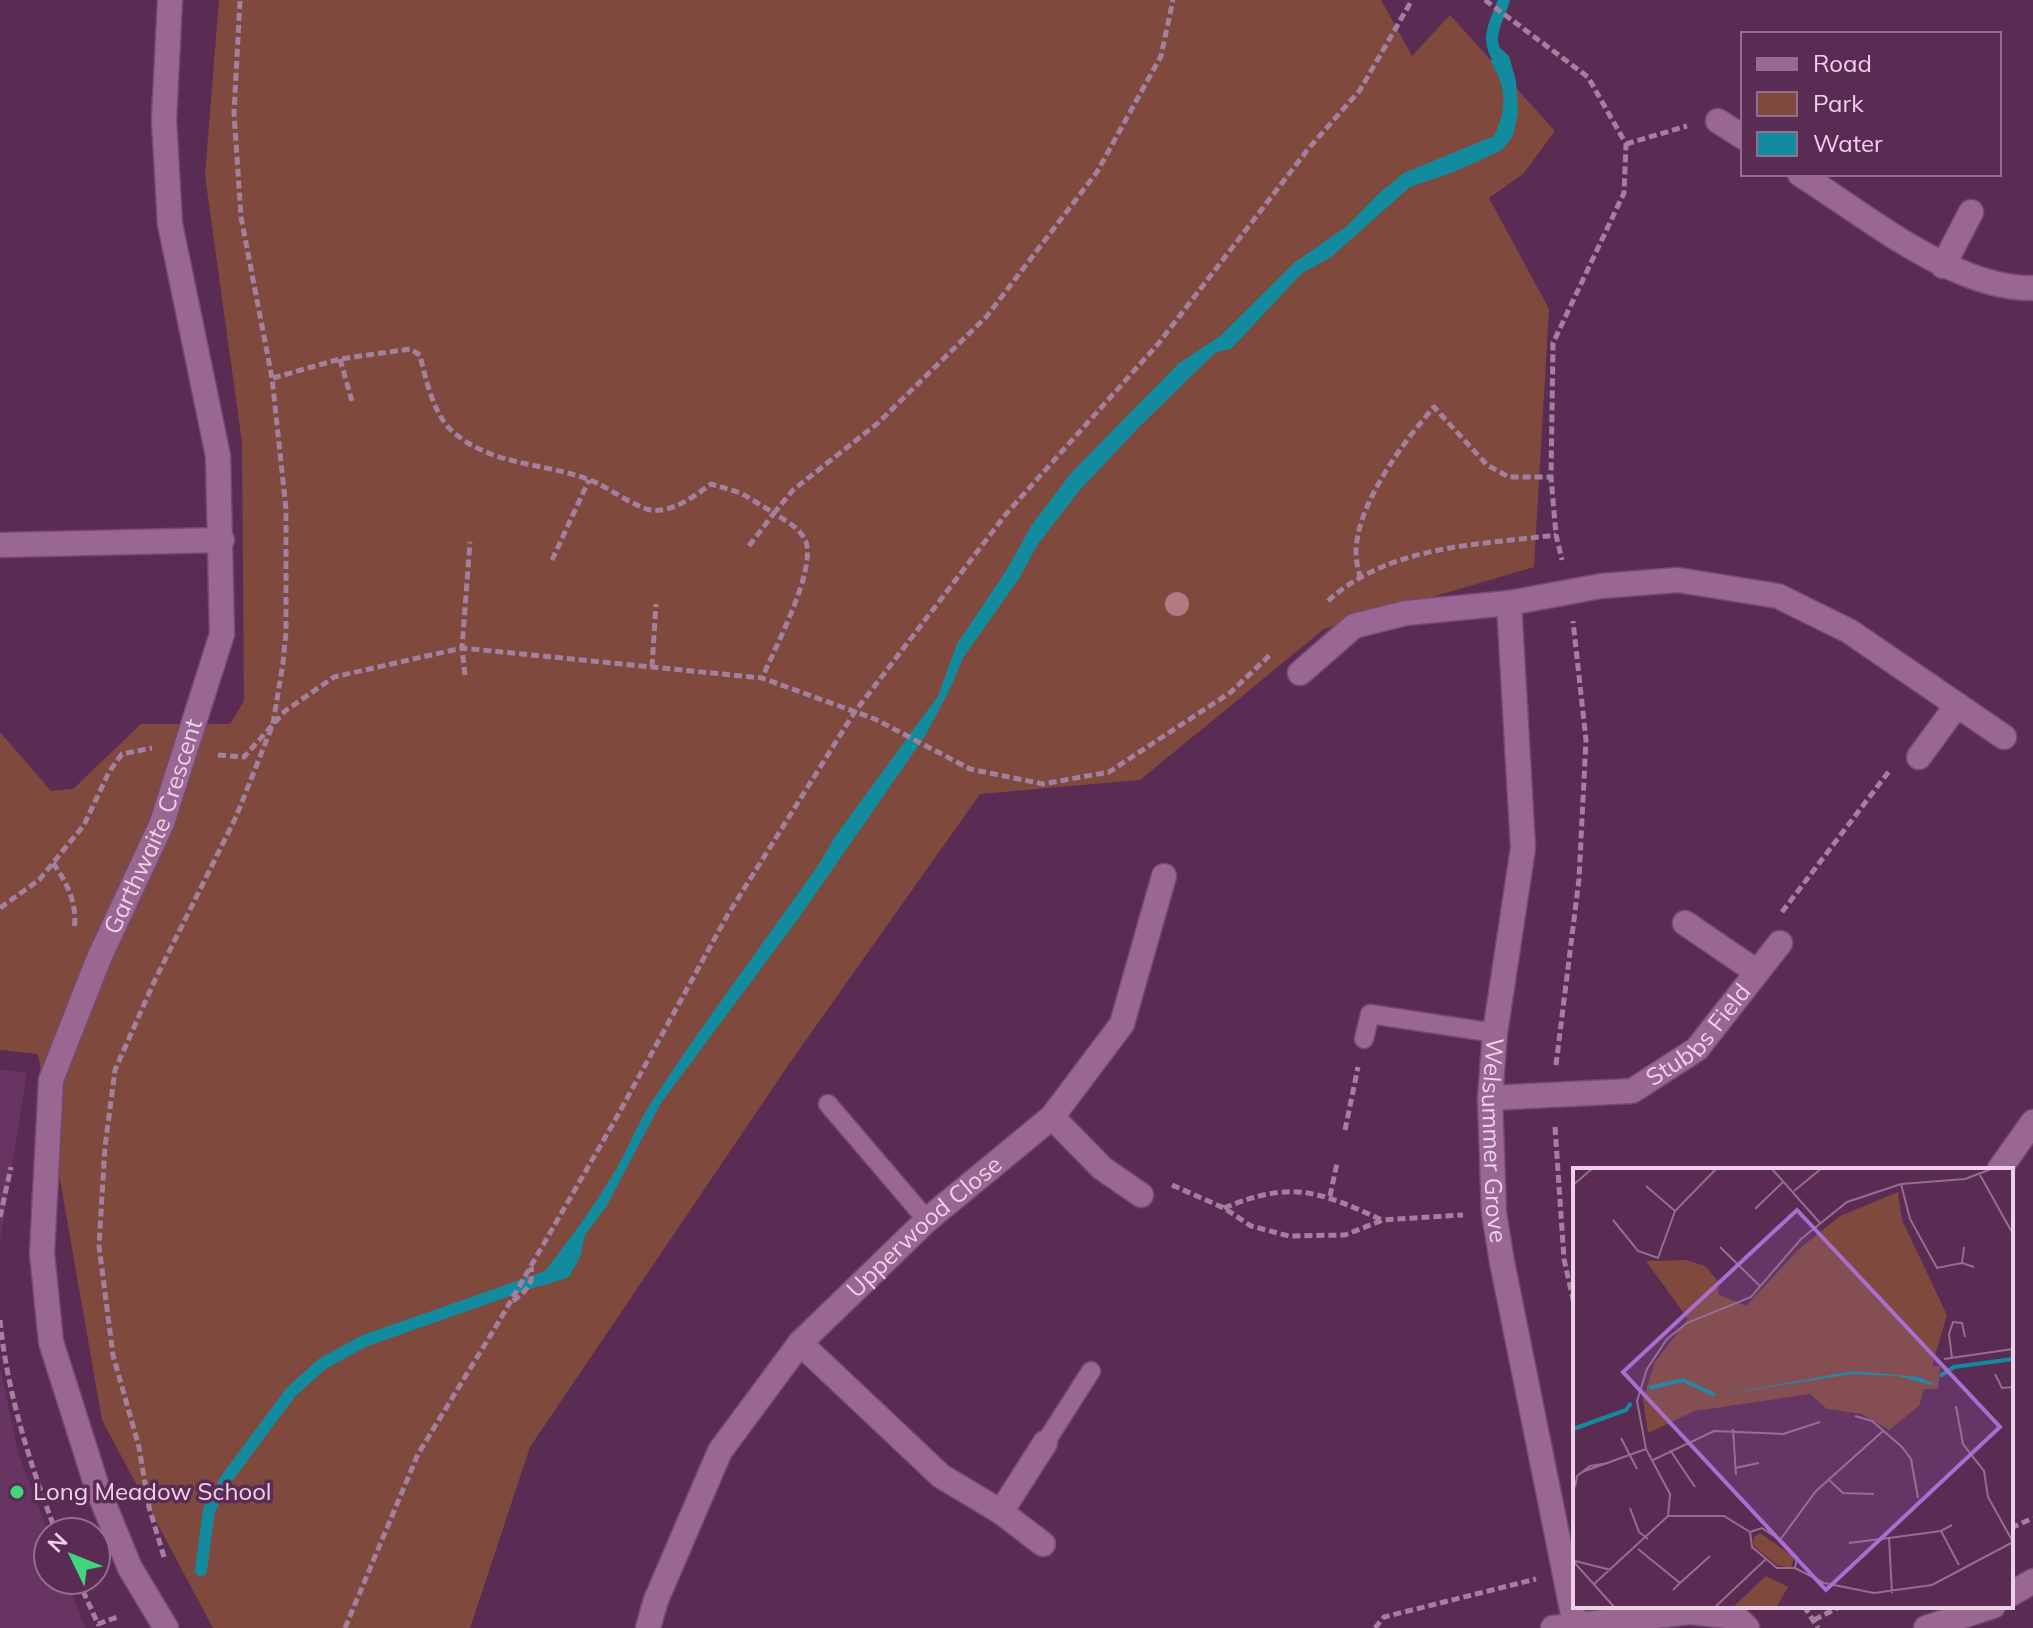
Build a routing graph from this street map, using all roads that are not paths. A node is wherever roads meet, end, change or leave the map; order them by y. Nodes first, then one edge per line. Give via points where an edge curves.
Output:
1 (170, 0) edge
2 (1718, 121) road end
3 (1741, 136) edge
4 (1803, 176) edge
5 (1971, 212) dead end
6 (1943, 266) junction
7 (2033, 288) edge
8 (222, 540) junction
9 (0, 545) edge
10 (1509, 603) junction
11 (1300, 673) dead end
12 (1957, 705) junction
13 (2004, 737) dead end
14 (1919, 757) road end
15 (1164, 876) dead end
16 (1685, 923) dead end
17 (1780, 943) road end
18 (1757, 972) junction
19 (1495, 1033) junction
20 (1364, 1039) road end
21 (1490, 1098) junction
22 (828, 1104) dead end
23 (1052, 1117) junction
24 (2033, 1122) edge
25 (2000, 1168) edge
26 (1141, 1195) road end
27 (927, 1220) junction
28 (800, 1343) junction
29 (1091, 1371) dead end
30 (1045, 1443) joint
31 (1001, 1512) junction
32 (1043, 1544) dead end
33 (2033, 1581) edge
34 (2013, 1593) edge
35 (1987, 1608) edge
36 (1564, 1626) edge
37 (166, 1628) edge
38 (648, 1628) edge
39 (1747, 1628) edge
40 (1926, 1628) edge

1 - 8 street, Garthwaite Crescent via 164,120 170,224 218,456
2 - 3 street
4 - 6 street
5 - 6 street
6 - 7 street via 2013,288
8 - 9 street
8 - 37 street, Garthwaite Crescent via 222,634 186,754 162,823 99,958 51,1080 42,1253 51,1342 98,1490 130,1568
10 - 11 street via 1406,613 1354,626
10 - 12 street via 1569,590 1678,580 1778,596 1849,631
10 - 19 street, Welsummer Grove via 1523,848
12 - 13 street
12 - 14 street
15 - 23 street, Upperwood Close via 1122,1024
16 - 18 street, Stubbs Field
17 - 18 street, Stubbs Field
18 - 21 street, Stubbs Field via 1697,1049 1632,1091
19 - 20 lane via 1370,1014
19 - 21 street, Welsummer Grove
21 - 36 street, Welsummer Grove via 1494,1213 1565,1571
22 - 27 lane
23 - 26 street via 1102,1168
23 - 27 street, Upperwood Close
24 - 25 street
27 - 28 street, Upperwood Close
28 - 31 street via 941,1476
28 - 38 street, Upperwood Close via 720,1451
29 - 30 lane
30 - 31 street
31 - 32 street
33 - 34 street
35 - 40 street
36 - 39 street via 1690,1612 1736,1617

